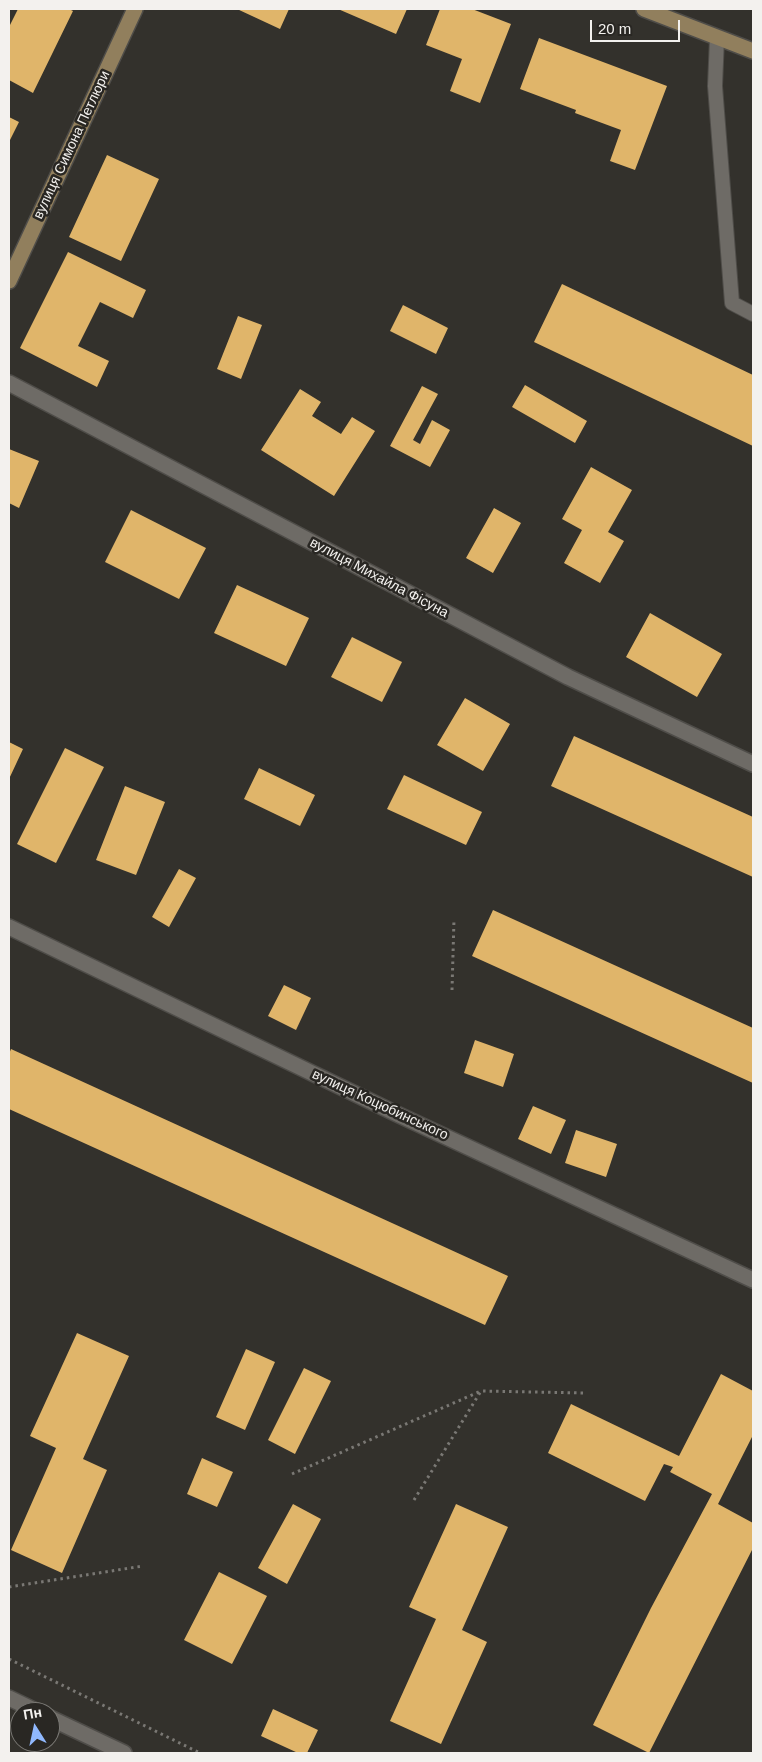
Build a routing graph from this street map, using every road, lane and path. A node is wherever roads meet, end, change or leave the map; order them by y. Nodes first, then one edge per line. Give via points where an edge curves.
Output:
1 (134, 9) edge
2 (648, 10) edge
3 (717, 38) junction
4 (753, 51) edge
5 (9, 281) edge
6 (753, 314) edge
7 (9, 383) edge
8 (753, 764) edge
9 (454, 918) dead end
10 (9, 927) edge
11 (452, 990) dead end
12 (753, 1280) edge
13 (481, 1391) junction
14 (587, 1393) dead end
15 (292, 1474) dead end
16 (414, 1500) dead end
17 (143, 1566) dead end
18 (9, 1587) edge
19 (9, 1659) edge
20 (60, 1723) edge
21 (124, 1753) edge
22 (200, 1753) edge

1 - 5 street, вулиця Симона Петлюри
2 - 3 street
3 - 4 street
3 - 6 lane via 715,86 732,303
7 - 8 street, вулиця Михайла Фісуна via 568,677
9 - 11 path
10 - 12 street, вулиця Коцюбинського via 399,1115
13 - 14 path
13 - 15 path
13 - 16 path
17 - 18 path
19 - 22 path
20 - 21 street

